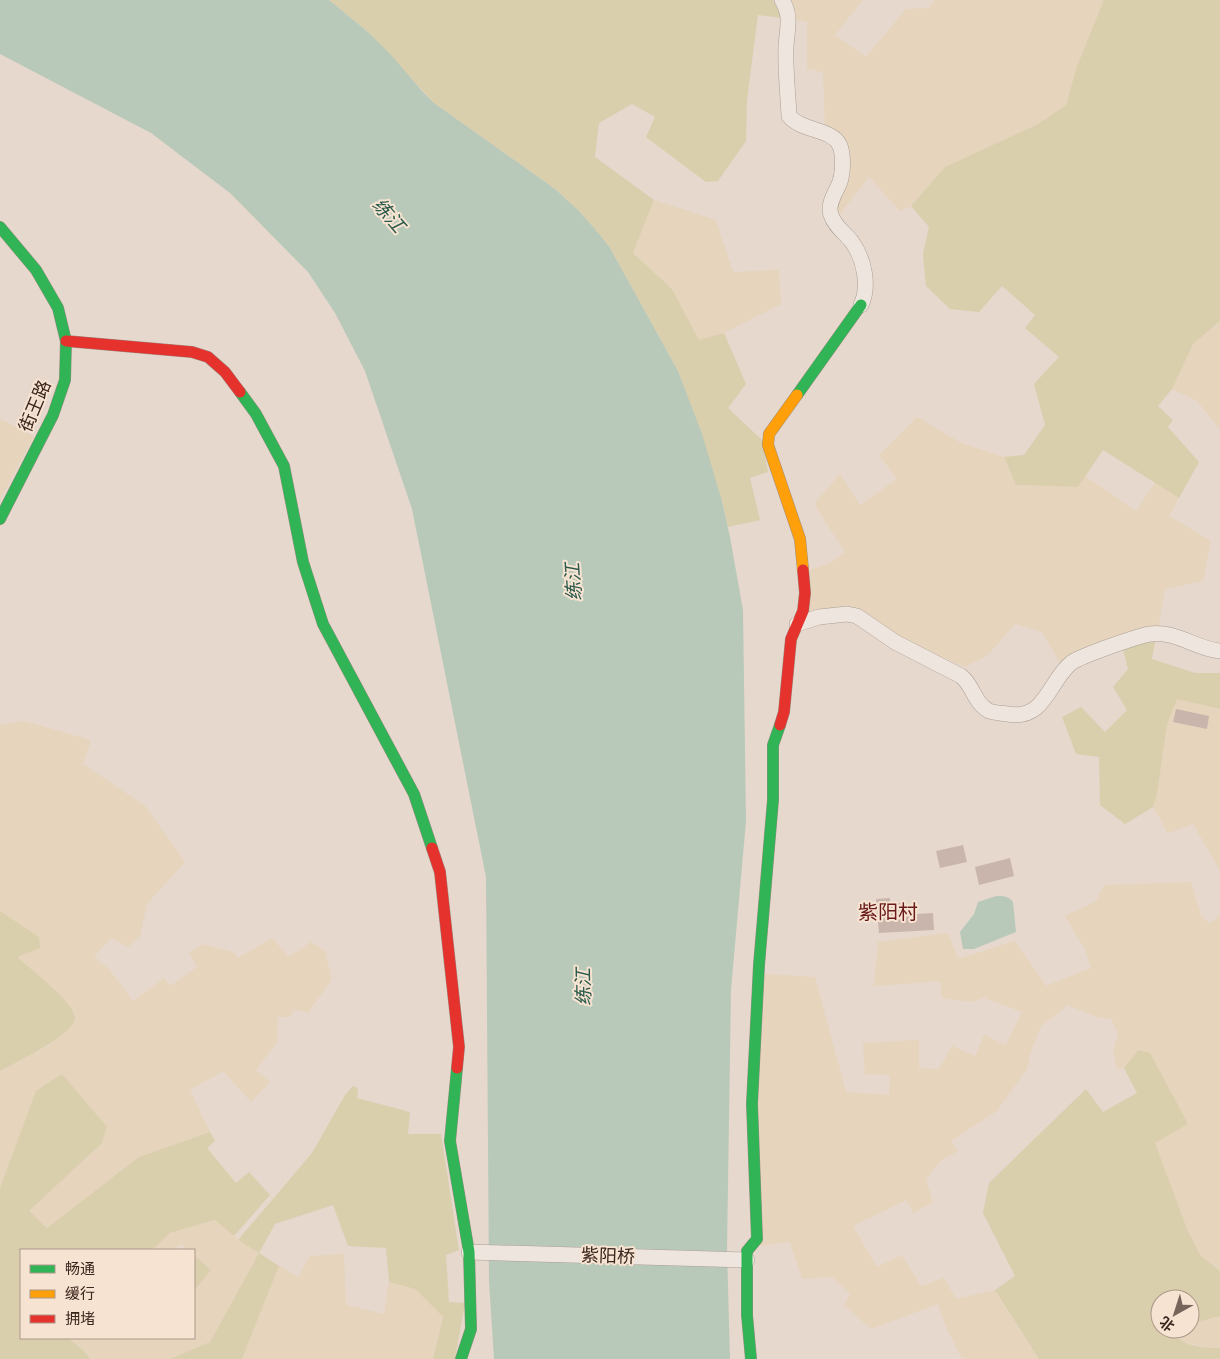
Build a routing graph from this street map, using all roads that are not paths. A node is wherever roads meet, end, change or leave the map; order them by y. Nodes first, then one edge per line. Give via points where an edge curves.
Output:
1 (782, 0) edge
2 (0, 227) edge
3 (861, 305) joint
4 (66, 341) junction
5 (0, 519) edge
6 (797, 624) junction
7 (1220, 651) edge
8 (469, 1252) junction
9 (747, 1260) junction
10 (462, 1359) edge
11 (751, 1359) edge

1 - 3 street via 789,21 786,46 789,116 800,126 833,138 840,146 841,176 830,214 837,227 852,242 861,260 865,290
2 - 4 street, 街王路 via 36,270 58,308
3 - 6 street via 769,434 768,445 802,548 805,594
4 - 5 street, 街王路 via 65,380 52,415
4 - 8 street via 192,352 208,358 226,372 256,414 284,466 303,562 323,624 414,794 440,872 459,1047 450,1141
6 - 7 street via 820,617 857,616 895,642 961,676 978,701 989,710 1017,716 1040,705 1063,671 1074,661 1148,635 1169,635
6 - 9 street via 791,639 784,712 773,744 773,800 752,1104 757,1239 747,1251
8 - 9 street, 紫阳桥
8 - 10 street via 471,1329
9 - 11 street

